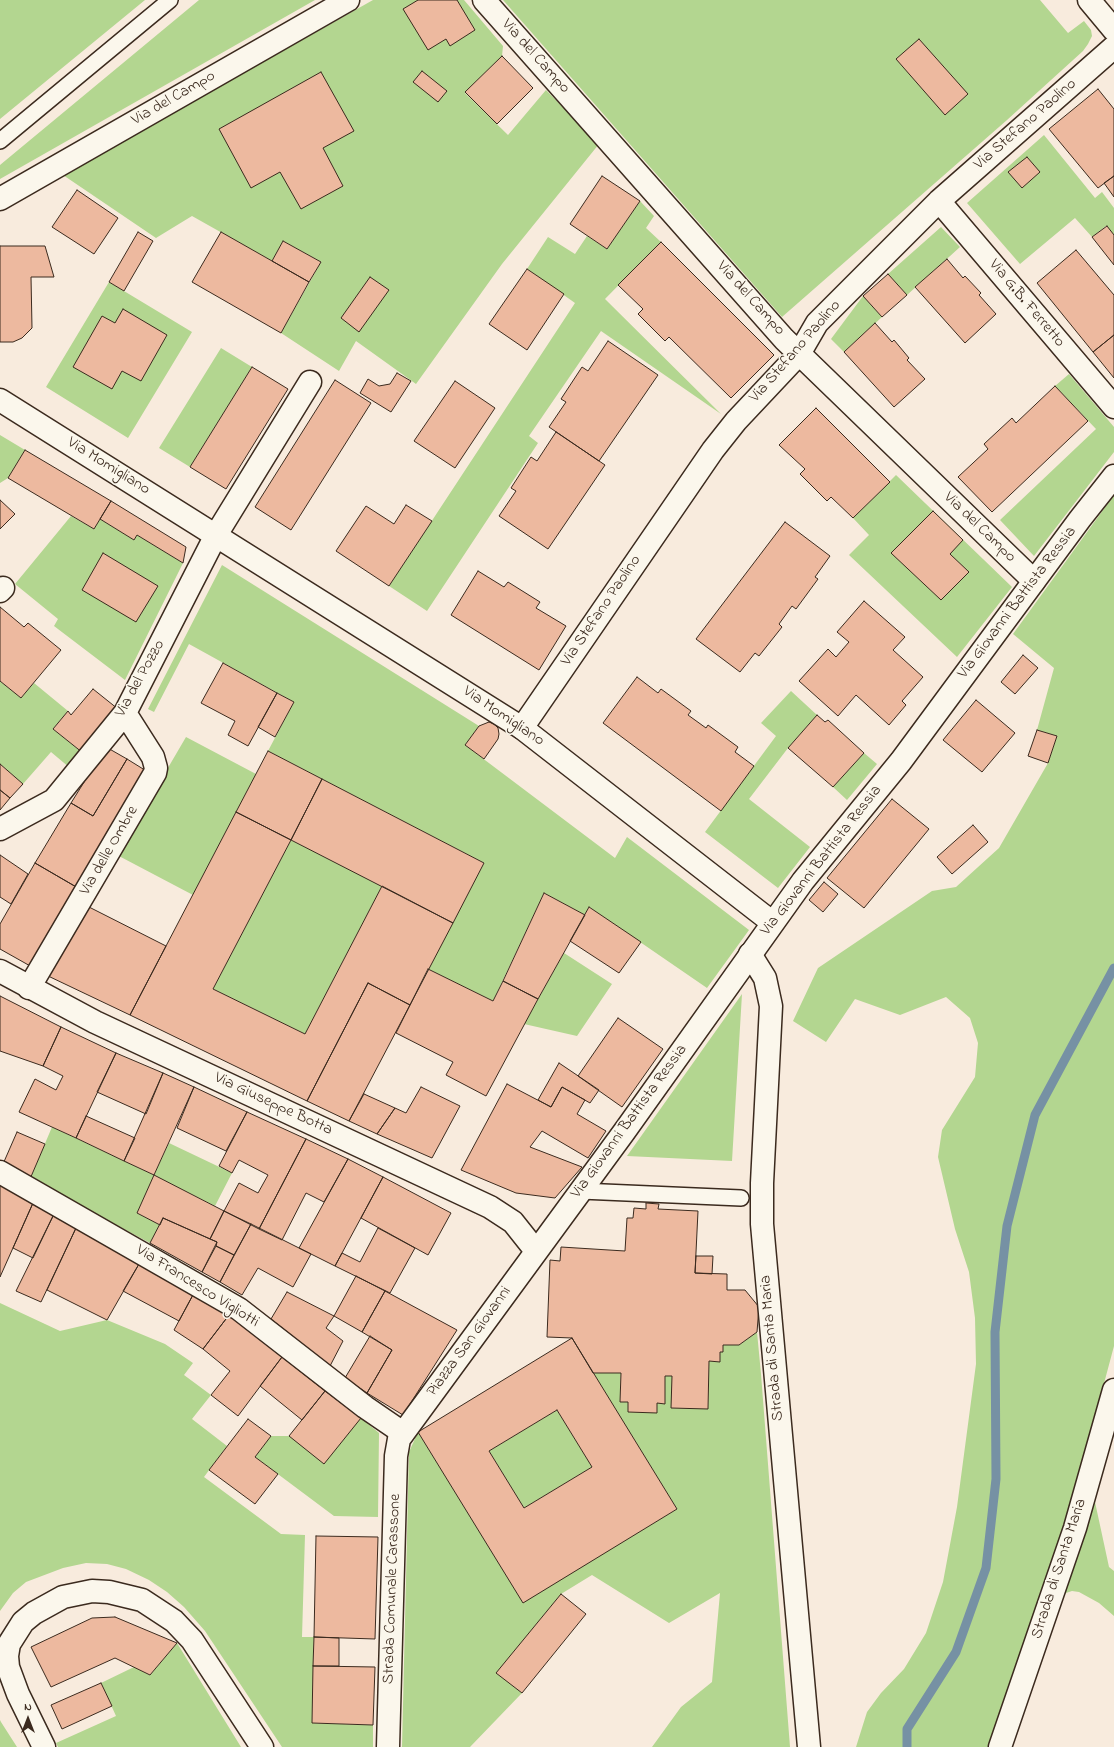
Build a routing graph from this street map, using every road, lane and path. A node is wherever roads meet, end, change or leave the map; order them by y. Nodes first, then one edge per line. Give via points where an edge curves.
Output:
1 (170, 0) edge
2 (348, 0) edge
3 (484, 0) edge
4 (1089, 0) edge
5 (1114, 30) edge
6 (1114, 46) edge
7 (0, 141) edge
8 (0, 199) edge
9 (939, 201) junction
10 (799, 354) junction
11 (310, 382) dead end
12 (0, 400) edge
13 (1114, 407) edge
14 (1114, 476) edge
15 (216, 535) junction
16 (1034, 581) junction
17 (125, 713) junction
18 (522, 728) junction
19 (0, 828) edge
20 (773, 923) junction
21 (750, 954) junction
22 (0, 971) edge
23 (29, 988) junction
24 (0, 1172) edge
25 (581, 1191) junction
26 (742, 1198) dead end
27 (536, 1251) junction
28 (1114, 1390) edge
29 (403, 1432) junction
30 (6, 1675) edge
31 (44, 1747) edge
32 (262, 1747) edge
33 (388, 1747) edge
34 (809, 1747) edge
35 (1000, 1747) edge

1 - 7 lane
2 - 8 street, Via del Campo
3 - 10 street, Via del Campo
4 - 5 street
6 - 9 street, Via Stefano Paolino
9 - 10 street, Via Stefano Paolino via 818,323
9 - 13 street, Via G.B. Ferretto
10 - 16 street, Via del Campo
10 - 18 street, Via Stefano Paolino via 736,420 713,450
11 - 15 street
12 - 15 street, Via Momigliano
14 - 16 street, Via Giovanni Battista Ressia
15 - 17 street, Via del Pozzo
15 - 18 street, Via Momigliano
16 - 20 street, Via Giovanni Battista Ressia via 901,761 803,881
17 - 19 street, Via del Pozzo via 54,800
17 - 23 street, Via delle Ombre via 153,757 155,773
18 - 20 street, Via Momigliano
20 - 21 street, Via Giovanni Battista Ressia
21 - 25 street, Via Giovanni Battista Ressia
21 - 34 street, Strada di Santa Maria via 766,978 771,1006 762,1224
22 - 23 street, Via Giuseppe Botta
23 - 27 street, Via Giuseppe Botta via 95,1022 490,1207 513,1222
24 - 29 street, Via Francesco Vigliotti via 239,1309
25 - 26 lane
25 - 27 street, Via Giovanni Battista Ressia
27 - 29 street, Piazza San Giovanni
28 - 35 street, Strada di Santa Maria via 1075,1528
29 - 33 street, Strada Comunale Carassone via 396,1456
30 - 31 street
30 - 32 street via 9,1644 23,1622 63,1597 92,1591 142,1600 174,1621 185,1632

